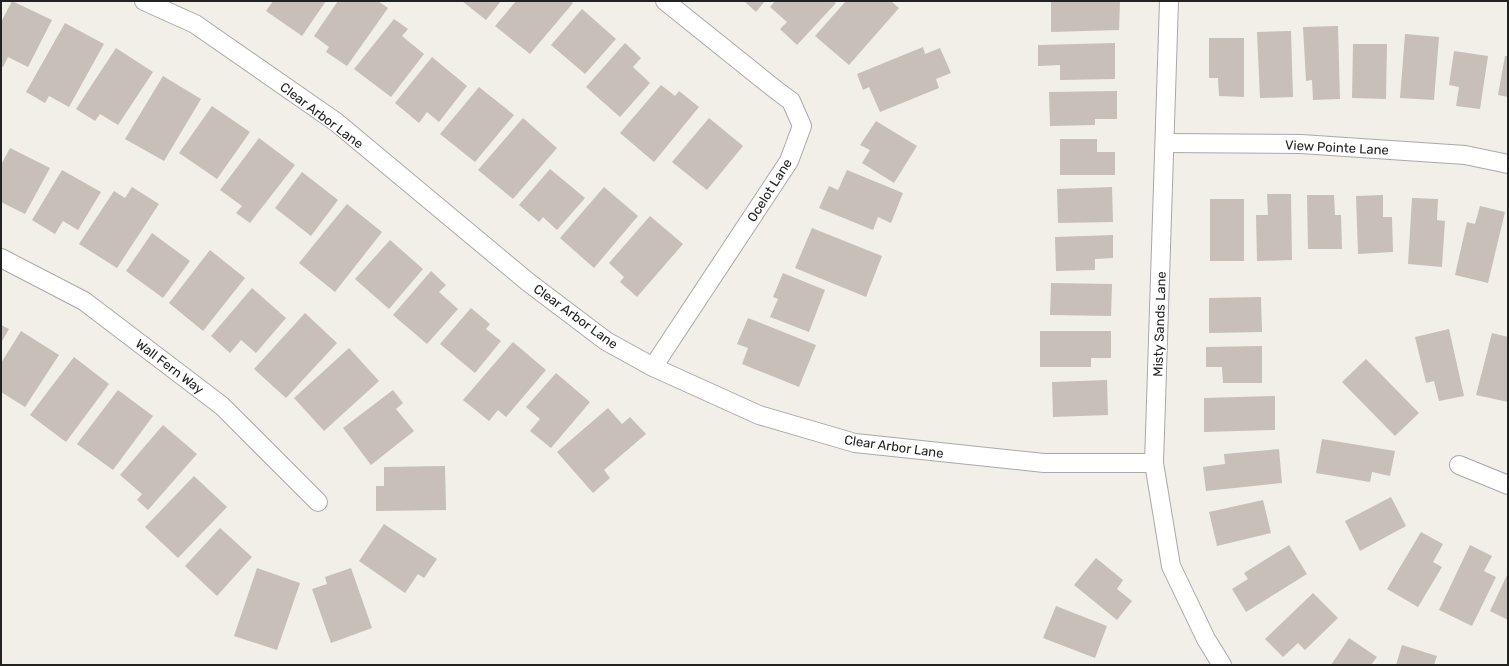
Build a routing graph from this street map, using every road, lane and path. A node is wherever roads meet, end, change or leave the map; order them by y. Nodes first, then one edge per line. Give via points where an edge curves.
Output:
1 (144, 1) edge
2 (665, 1) edge
3 (1169, 1) edge
4 (1165, 143) junction
5 (1508, 164) edge
6 (1, 258) edge
7 (653, 367) junction
8 (1154, 463) junction
9 (1459, 466) dead end
10 (1508, 485) edge
11 (318, 502) dead end
12 (1222, 665) edge

1 - 7 street, Clear Arbor Lane via 195,24 336,122 528,282 606,341
2 - 7 street, Ocelot Lane via 791,101 802,126 789,162
3 - 4 street, Misty Sands Lane
4 - 5 street, View Pointe Lane via 1301,144 1465,155
4 - 8 street, Misty Sands Lane
6 - 11 street, Wall Fern Way via 84,301 222,406
7 - 8 street, Clear Arbor Lane via 758,415 854,443 1044,463
8 - 12 street, Misty Sands Lane via 1171,566 1206,639
9 - 10 street

